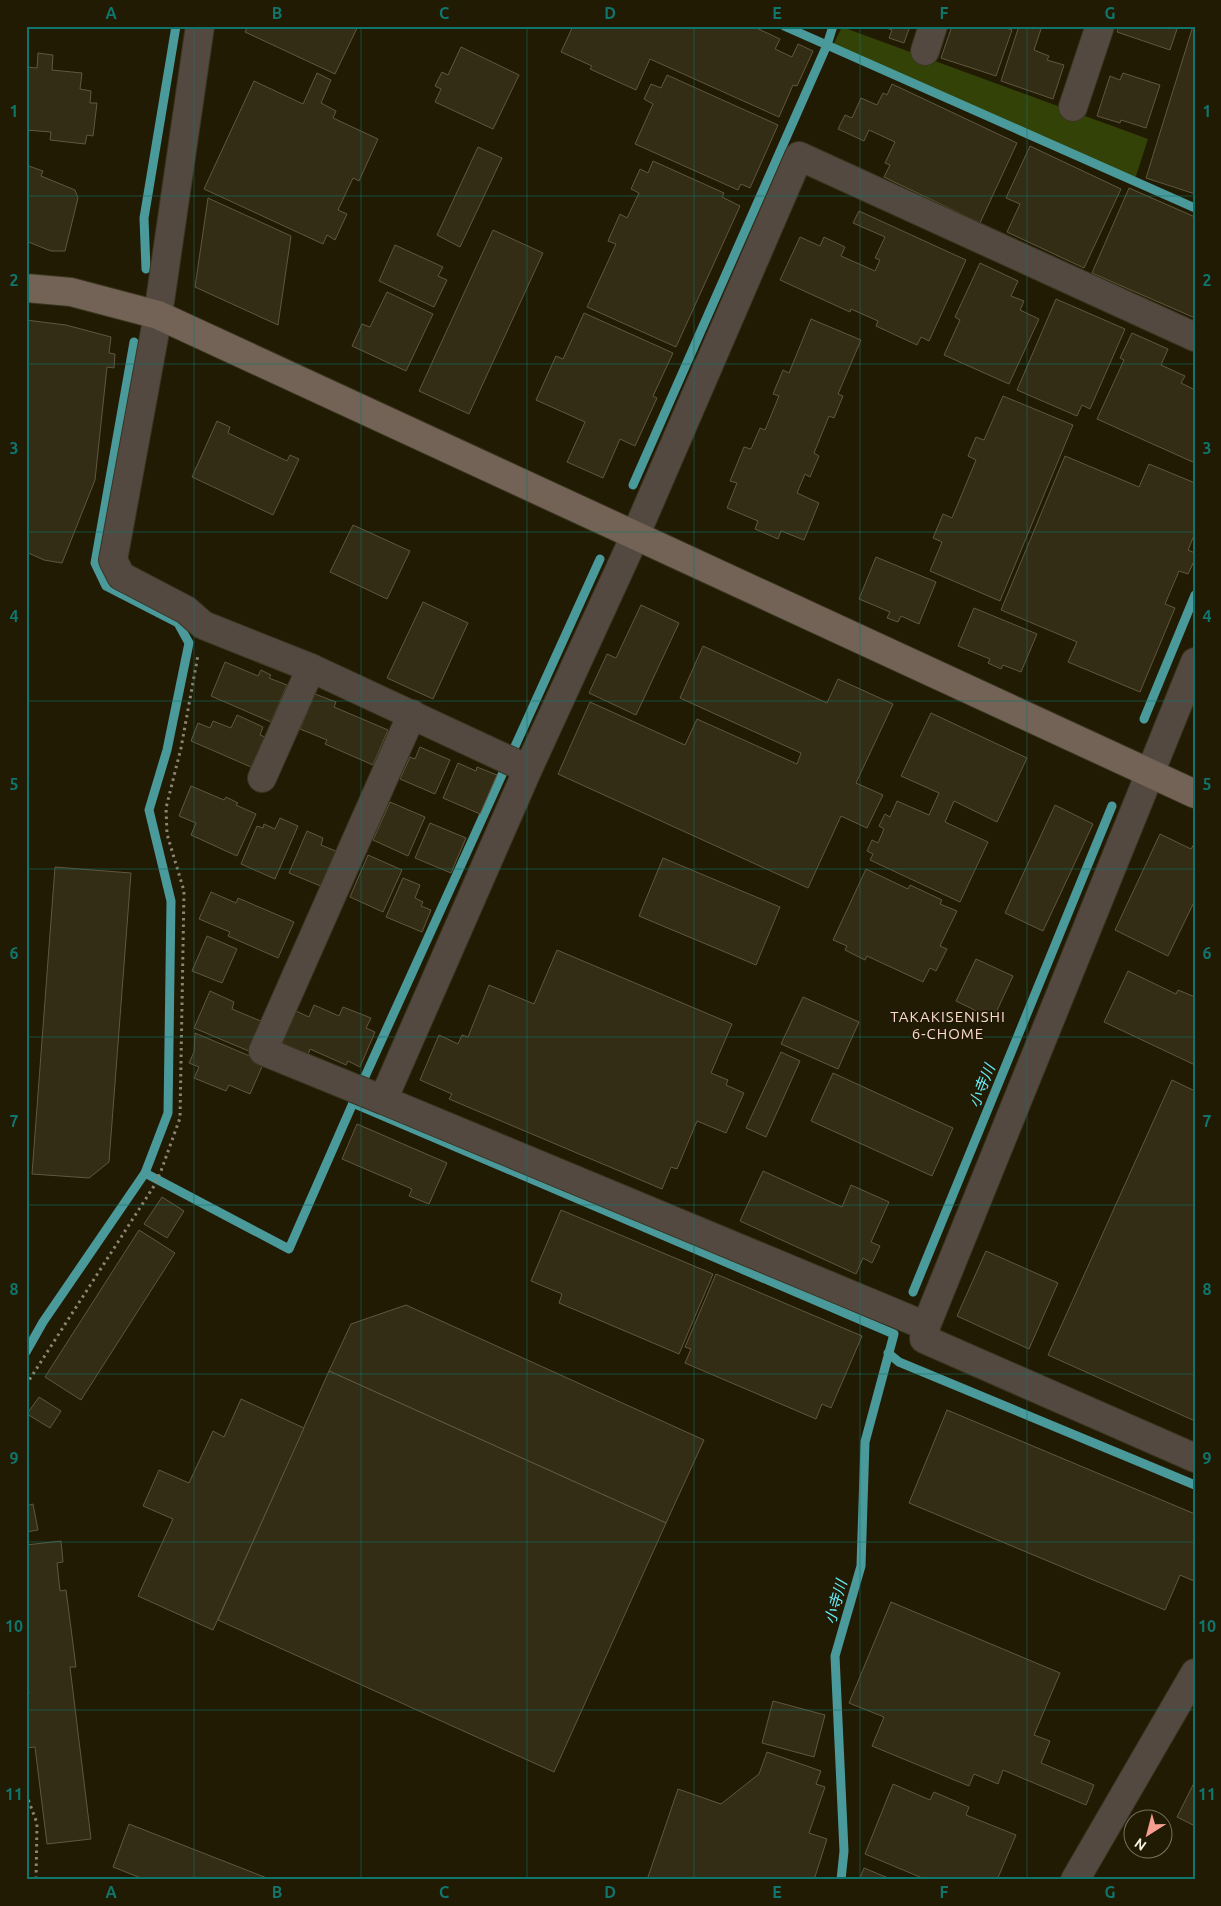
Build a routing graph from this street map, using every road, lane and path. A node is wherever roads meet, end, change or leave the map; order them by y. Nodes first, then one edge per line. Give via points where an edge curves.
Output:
1 (200, 26) edge
2 (1100, 26) edge
3 (1073, 107) dead end
4 (26, 288) edge
5 (158, 315) junction
6 (1195, 337) edge
7 (635, 536) junction
8 (203, 625) junction
9 (1195, 662) edge
10 (311, 668) junction
11 (412, 714) junction
12 (516, 764) junction
13 (1150, 773) junction
14 (262, 778) dead end
15 (1195, 794) edge
16 (367, 1094) junction
17 (926, 1326) junction
18 (26, 1385) edge
19 (1195, 1458) edge
20 (1195, 1673) edge
21 (26, 1794) edge
22 (36, 1880) edge
23 (1075, 1880) edge

1 - 5 street
2 - 3 street
4 - 5 street via 71,292
5 - 7 street
5 - 8 street via 113,560 121,576 186,610
6 - 7 street via 799,156
7 - 12 street
7 - 13 street
8 - 10 street
8 - 18 path via 183,739 166,808 166,834 184,891 180,1118 154,1186
9 - 13 street
10 - 11 street
10 - 14 street
11 - 12 street
11 - 16 street via 263,1051
12 - 16 street
13 - 15 street
13 - 17 street
16 - 17 street
17 - 19 street via 924,1339
20 - 23 street
21 - 22 path via 37,1823

